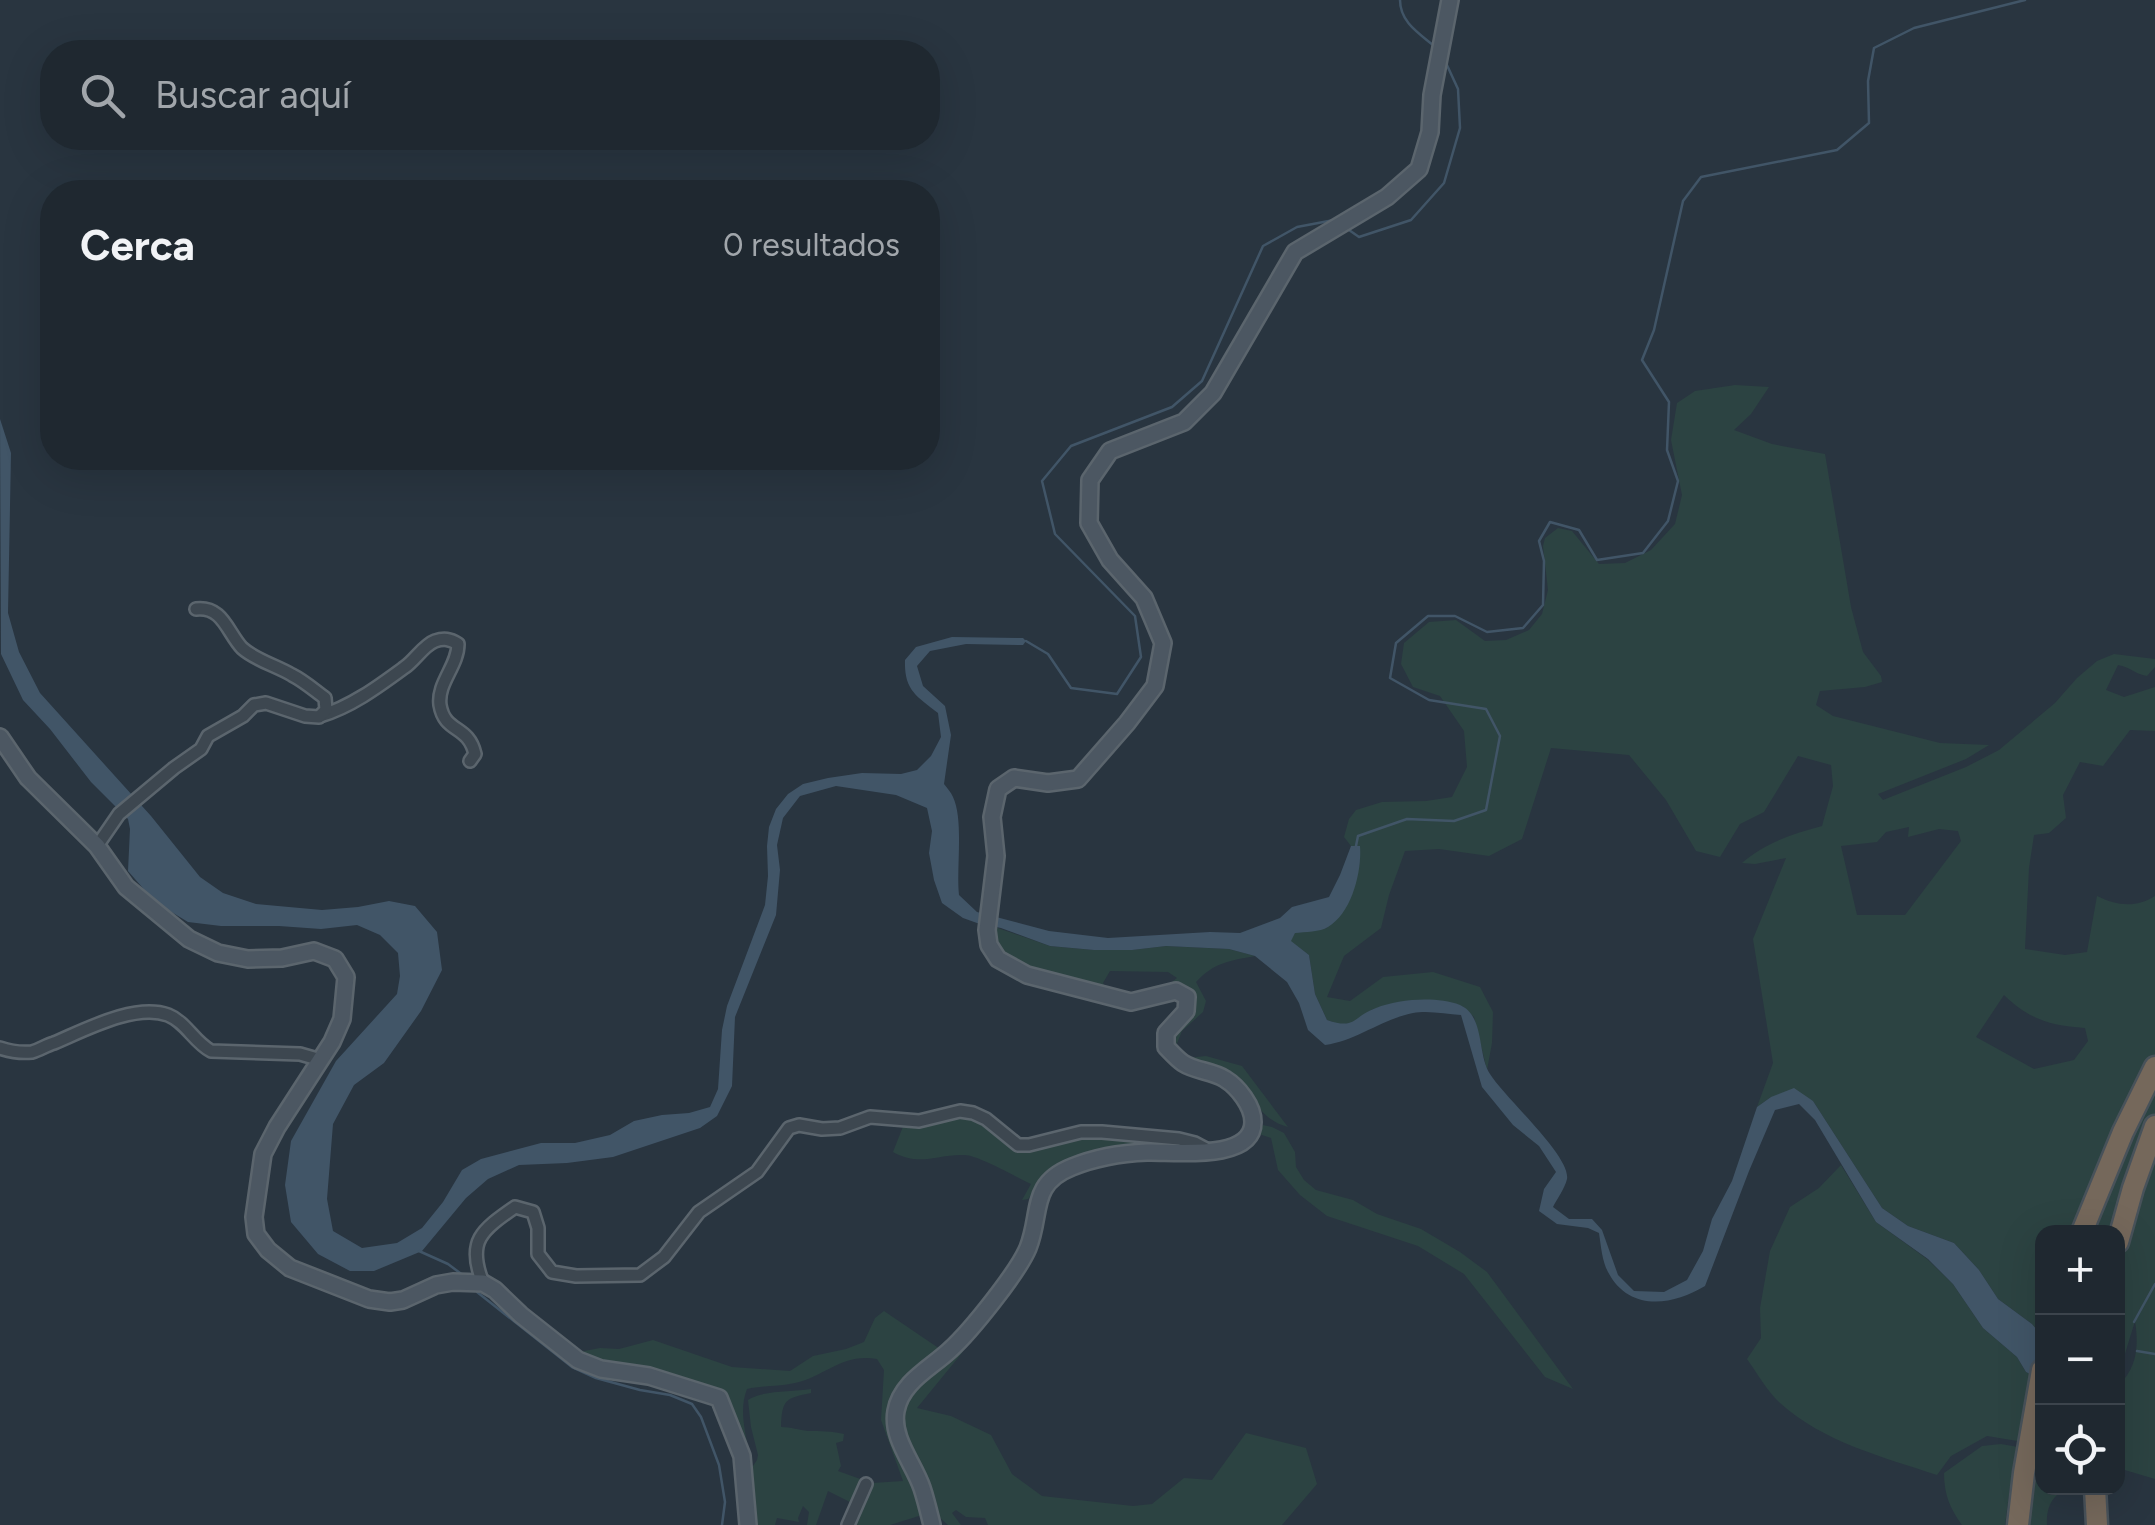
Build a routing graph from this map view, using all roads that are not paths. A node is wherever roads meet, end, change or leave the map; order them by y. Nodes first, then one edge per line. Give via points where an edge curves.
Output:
1 (1450, 0) edge
2 (196, 610) dead end
3 (319, 717) junction
4 (0, 737) edge
5 (470, 761) dead end
6 (97, 846) junction
7 (0, 1048) edge
8 (321, 1060) junction
9 (2150, 1076) edge
10 (2155, 1126) edge
11 (1212, 1152) junction
12 (2085, 1225) edge
13 (2123, 1225) edge
14 (483, 1283) junction
15 (2036, 1405) edge
16 (866, 1484) dead end
17 (2095, 1495) edge
18 (2096, 1520) edge
19 (748, 1525) edge
20 (848, 1525) edge
21 (932, 1525) edge
22 (2018, 1525) edge

1 - 11 main road via 1419,169 1387,197 1295,252 1213,393 1184,422 1110,450 1090,480 1088,523 1144,598 1164,643 1155,686 1078,779 1014,778 998,789 992,817 996,856 987,930 998,959 1028,975 1131,1002 1176,990 1187,998 1186,1011 1166,1033 1166,1047 1183,1063 1225,1078 1252,1112 1248,1138
2 - 3 street via 216,612 244,650 325,698
3 - 5 street via 367,693 430,642 451,640 458,656 440,704 445,719 472,740
3 - 6 street via 254,705 119,814
4 - 6 main road via 28,778
6 - 8 main road via 126,887 189,940 248,959 314,951 335,959 346,977 342,1018
7 - 8 street via 31,1052 115,1018 155,1013 179,1021 210,1051
8 - 14 main road via 264,1154 256,1234 290,1268 369,1299 390,1302 436,1285
9 - 12 highway
10 - 13 highway
11 - 14 street via 1195,1143 1102,1132 1018,1145 986,1119 960,1111 918,1121 870,1117 840,1128 799,1124 756,1172 699,1212 664,1258 640,1276 552,1272 538,1254 532,1212 515,1207 478,1240 474,1261
11 - 21 main road via 1100,1159 1072,1166 1041,1191 1028,1250 1011,1275 953,1348 899,1398 896,1431
14 - 19 main road via 578,1360 719,1398 742,1456
15 - 22 highway
16 - 20 street
17 - 18 highway

